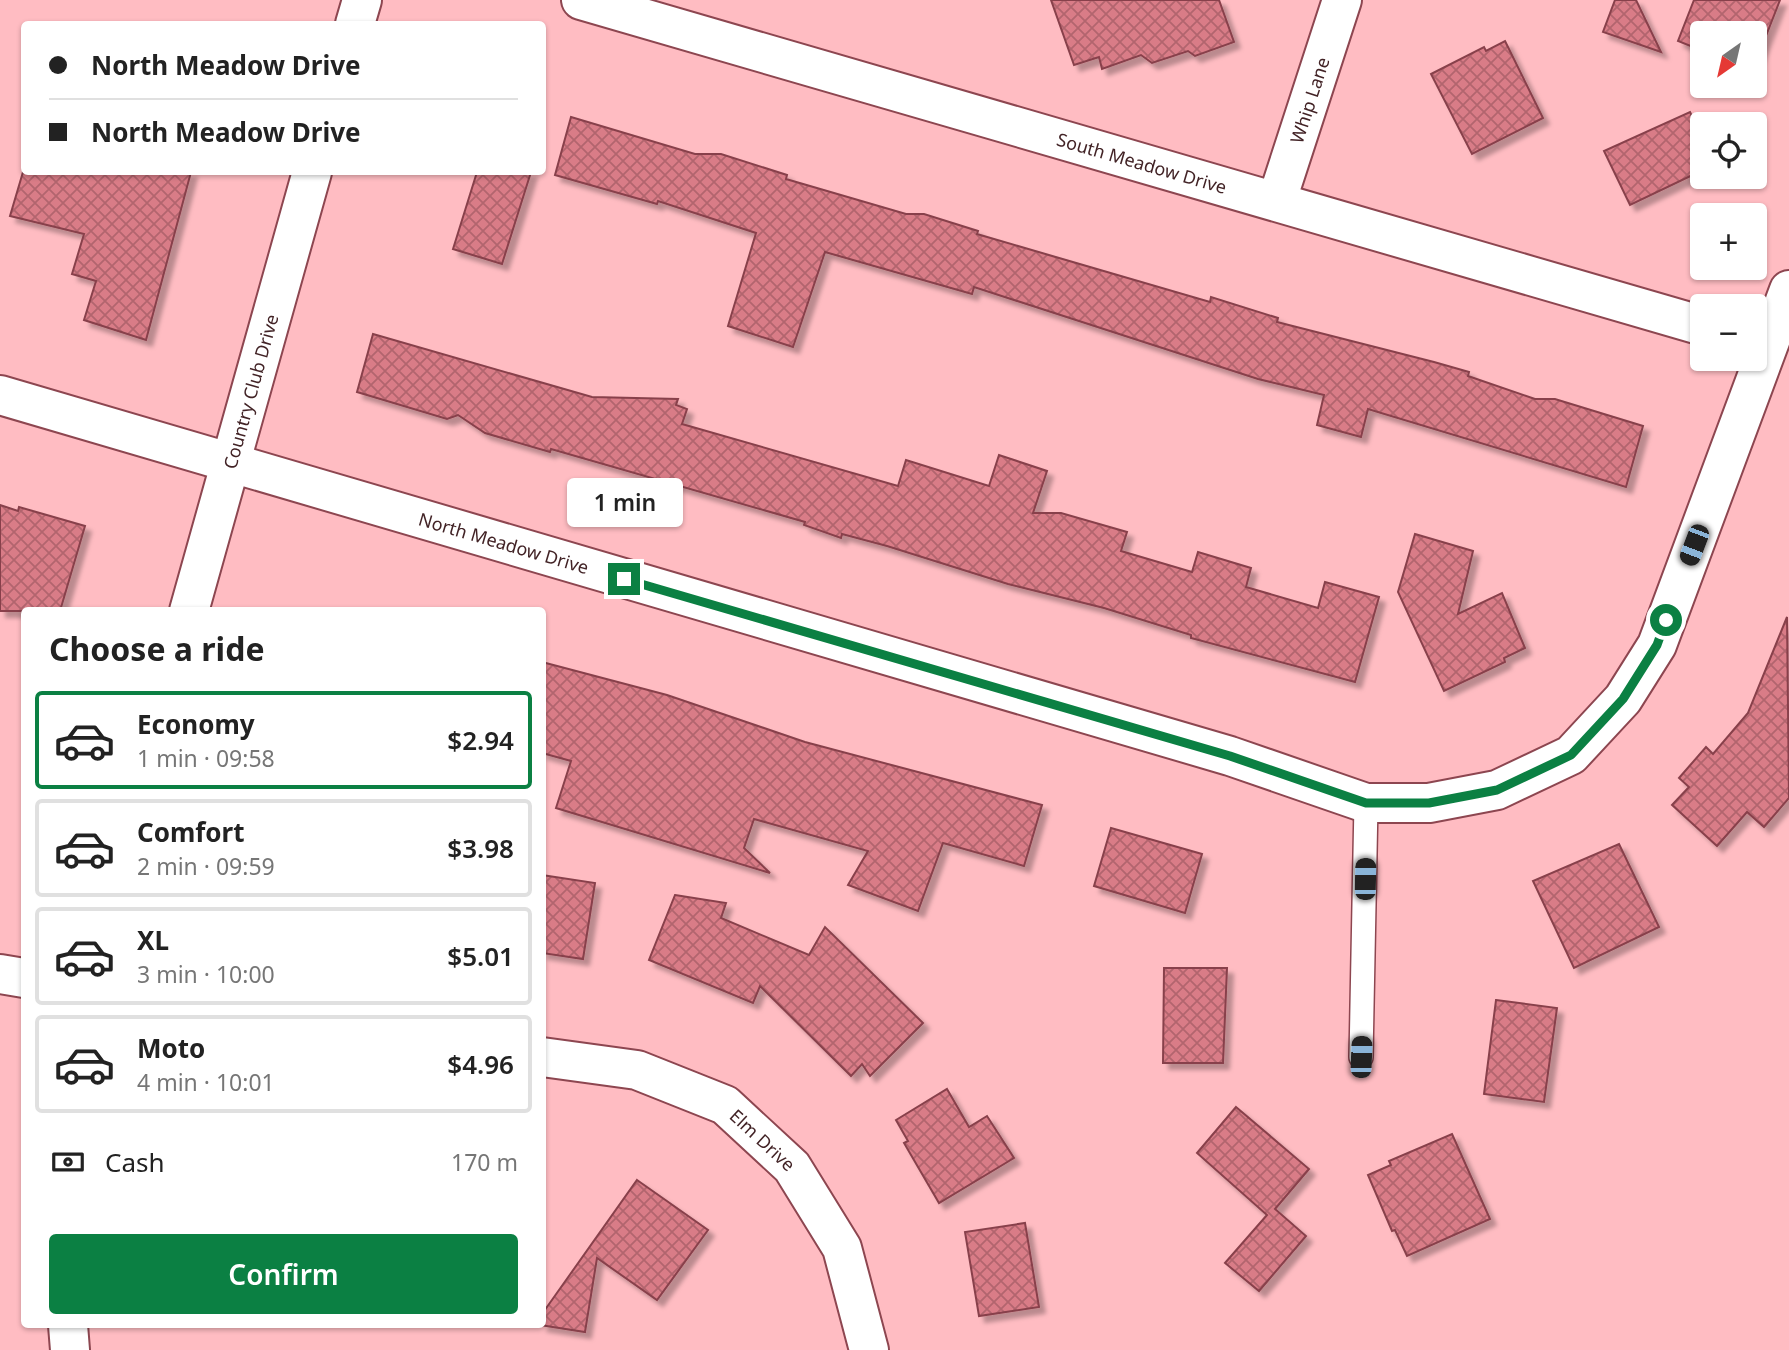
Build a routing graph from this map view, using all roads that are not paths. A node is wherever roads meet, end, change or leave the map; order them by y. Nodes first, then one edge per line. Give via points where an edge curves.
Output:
1 (362, 0) edge
2 (581, 0) edge
3 (1342, 0) edge
4 (356, 21) edge
5 (312, 175) edge
6 (1277, 200) junction
7 (1789, 290) edge
8 (1690, 322) edge
9 (1771, 346) edge
10 (0, 395) edge
11 (229, 463) junction
12 (190, 607) edge
13 (1366, 803) junction
14 (0, 974) edge
15 (21, 978) edge
16 (1361, 1057) dead end
17 (546, 1058) edge
18 (68, 1328) edge
19 (70, 1350) edge
20 (869, 1350) edge

1 - 4 street
2 - 6 street, South Meadow Drive
3 - 6 street, Whip Lane
5 - 11 street, Country Club Drive
6 - 8 street, South Meadow Drive
7 - 9 street, North Meadow Drive
9 - 13 street, North Meadow Drive via 1657,645 1623,699 1571,755 1497,790 1429,803
10 - 11 street, North Meadow Drive
11 - 12 street, Country Club Drive
11 - 13 street, North Meadow Drive via 1216,752
13 - 16 lane
14 - 15 street
17 - 20 street, Elm Drive via 637,1070 725,1105 792,1167 842,1248
18 - 19 street

